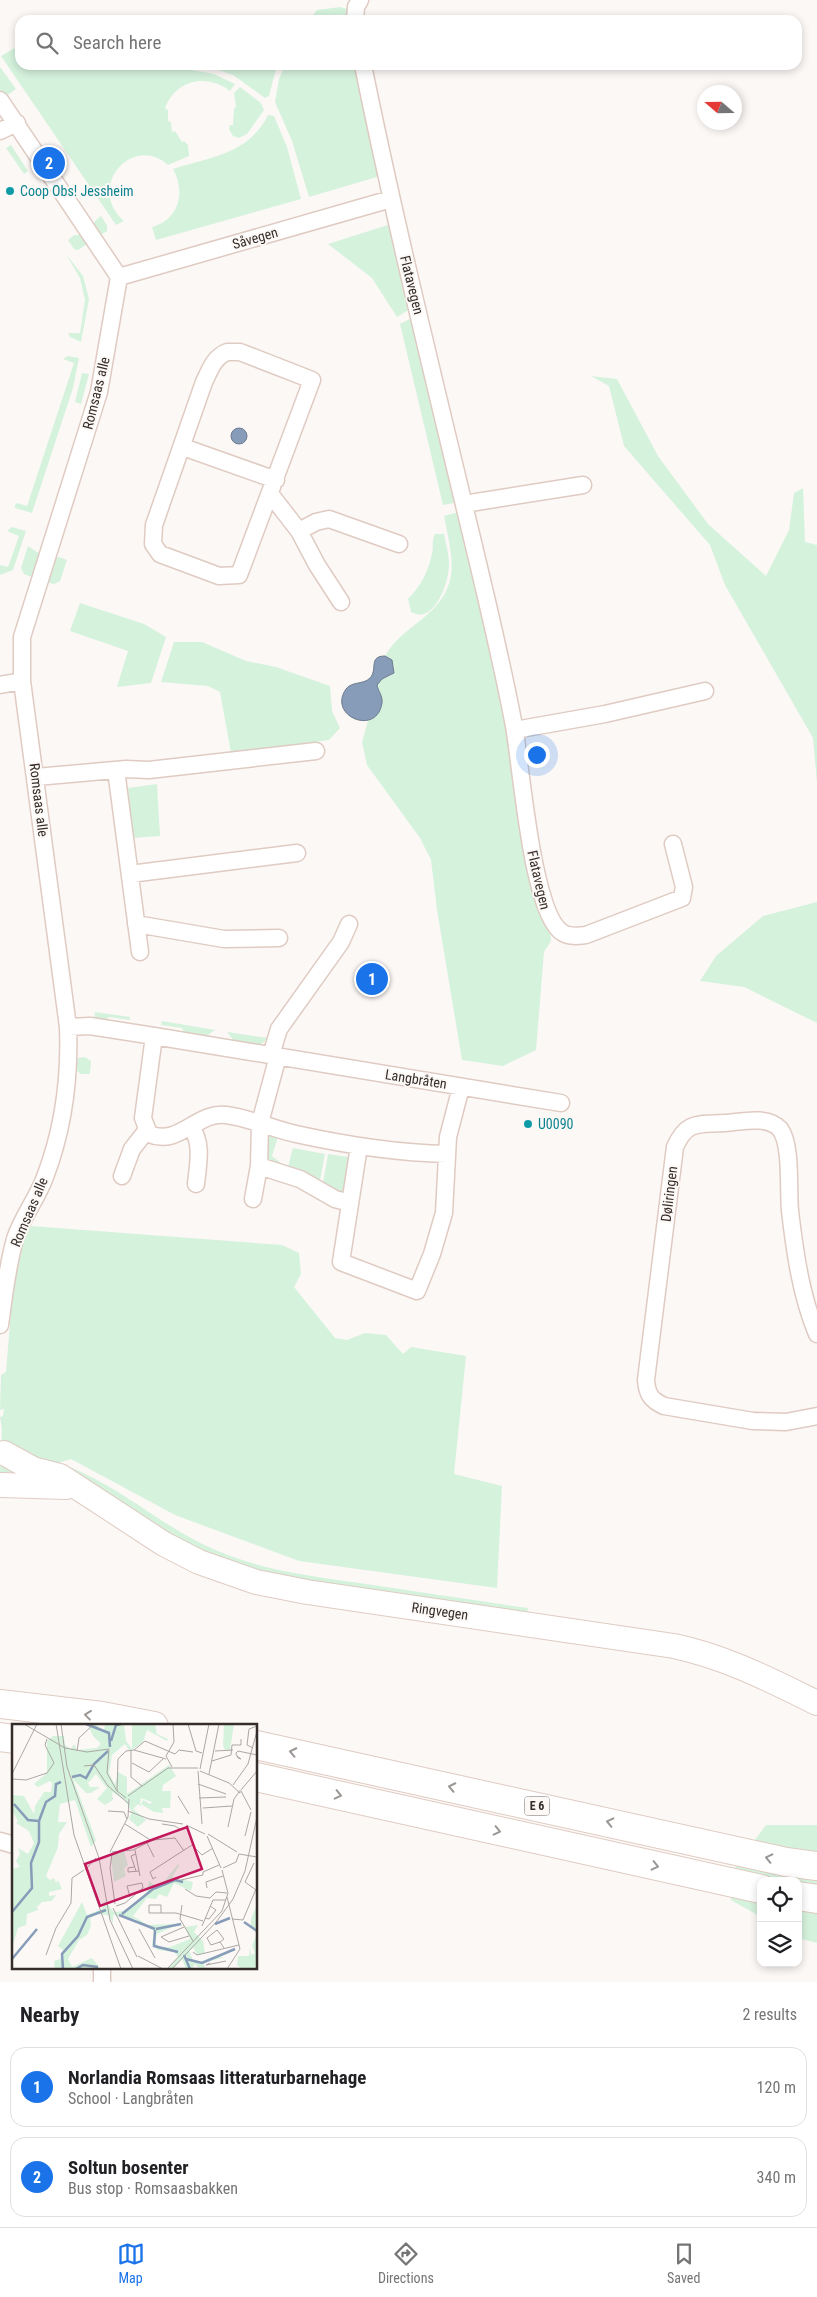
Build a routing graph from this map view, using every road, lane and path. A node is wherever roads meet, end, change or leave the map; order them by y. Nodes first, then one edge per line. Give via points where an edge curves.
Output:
1 (360, 0) edge
2 (355, 15) edge
3 (364, 70) edge
4 (0, 100) edge
5 (18, 123) junction
6 (0, 131) edge
7 (391, 200) junction
8 (119, 277) junction
9 (183, 447) junction
10 (583, 485) dead end
11 (273, 488) junction
12 (464, 504) junction
13 (299, 531) junction
14 (398, 544) dead end
15 (341, 602) dead end
16 (22, 681) junction
17 (0, 685) edge
18 (705, 691) dead end
19 (514, 730) junction
20 (316, 750) dead end
21 (116, 770) junction
22 (36, 777) junction
23 (674, 844) dead end
24 (297, 853) dead end
25 (130, 874) junction
26 (136, 924) junction
27 (349, 924) dead end
28 (279, 938) dead end
29 (140, 952) dead end
30 (68, 1028) junction
31 (154, 1036) junction
32 (275, 1055) junction
33 (461, 1087) junction
34 (561, 1102) dead end
35 (260, 1122) junction
36 (191, 1127) junction
37 (147, 1130) junction
38 (359, 1146) junction
39 (447, 1154) junction
40 (259, 1166) junction
41 (122, 1176) dead end
42 (196, 1184) dead end
43 (253, 1199) dead end
44 (350, 1203) junction
45 (0, 1325) edge
46 (817, 1334) edge
47 (817, 1416) edge
48 (2, 1450) edge
49 (0, 1485) edge
50 (75, 1486) junction
51 (817, 1703) edge
52 (0, 1704) edge
53 (144, 1724) edge
54 (258, 1744) edge
55 (258, 1777) edge
56 (817, 1866) edge
57 (757, 1888) edge
58 (802, 1897) edge
59 (817, 1899) edge

1 - 2 street
3 - 7 street, Flatavegen
4 - 5 street
5 - 6 street
5 - 8 street
7 - 8 street, Såvegen
7 - 12 street, Flatavegen
8 - 16 street, Romsaas alle via 99,392 22,637
9 - 11 street
9 - 11 street via 154,525 153,544 160,554 219,576 239,575
9 - 11 street via 204,382 220,354 240,352 312,380
10 - 12 street
11 - 13 street
12 - 19 street, Flatavegen via 496,635
13 - 14 street via 329,519
13 - 15 street via 316,565
16 - 17 street
16 - 22 street, Romsaas alle
18 - 19 street via 605,714
19 - 23 street, Flatavegen via 542,902 548,917 563,933 586,935 682,898 684,887
20 - 21 street via 149,770
21 - 22 street
21 - 25 street
22 - 30 street, Romsaas alle
24 - 25 street
25 - 26 street
26 - 28 street via 224,940
26 - 29 street
27 - 32 street via 341,942 279,1029
30 - 31 street, Langbråten via 90,1026
30 - 45 street, Romsaas alle via 68,1077 63,1106 45,1176 12,1251
31 - 32 street, Langbråten
31 - 37 street via 143,1118
32 - 33 street, Langbråten
32 - 35 street
33 - 34 street, Langbråten
33 - 39 street
35 - 36 street via 216,1114 205,1116
35 - 38 street via 293,1133
35 - 40 street
36 - 37 street via 158,1138
36 - 42 street via 199,1144
37 - 41 street via 132,1149
38 - 39 street
38 - 44 street
39 - 44 street via 444,1213 417,1291 341,1262
40 - 43 street
40 - 44 street via 300,1179 335,1199
46 - 47 street, Døliringen via 799,1274 784,1136 774,1124 759,1121 698,1124 687,1128 675,1146 646,1380 648,1392 652,1399 664,1406 753,1421 786,1422
48 - 49 main road via 6,1473
48 - 50 main road, Ringvegen via 33,1469 60,1476
49 - 50 main road
50 - 51 main road, Ringvegen via 164,1544 199,1562 256,1582 708,1653
53 -> 52 highway
56 -> 54 highway, E 6 via 786,1862
55 -> 57 highway
58 - 59 highway

